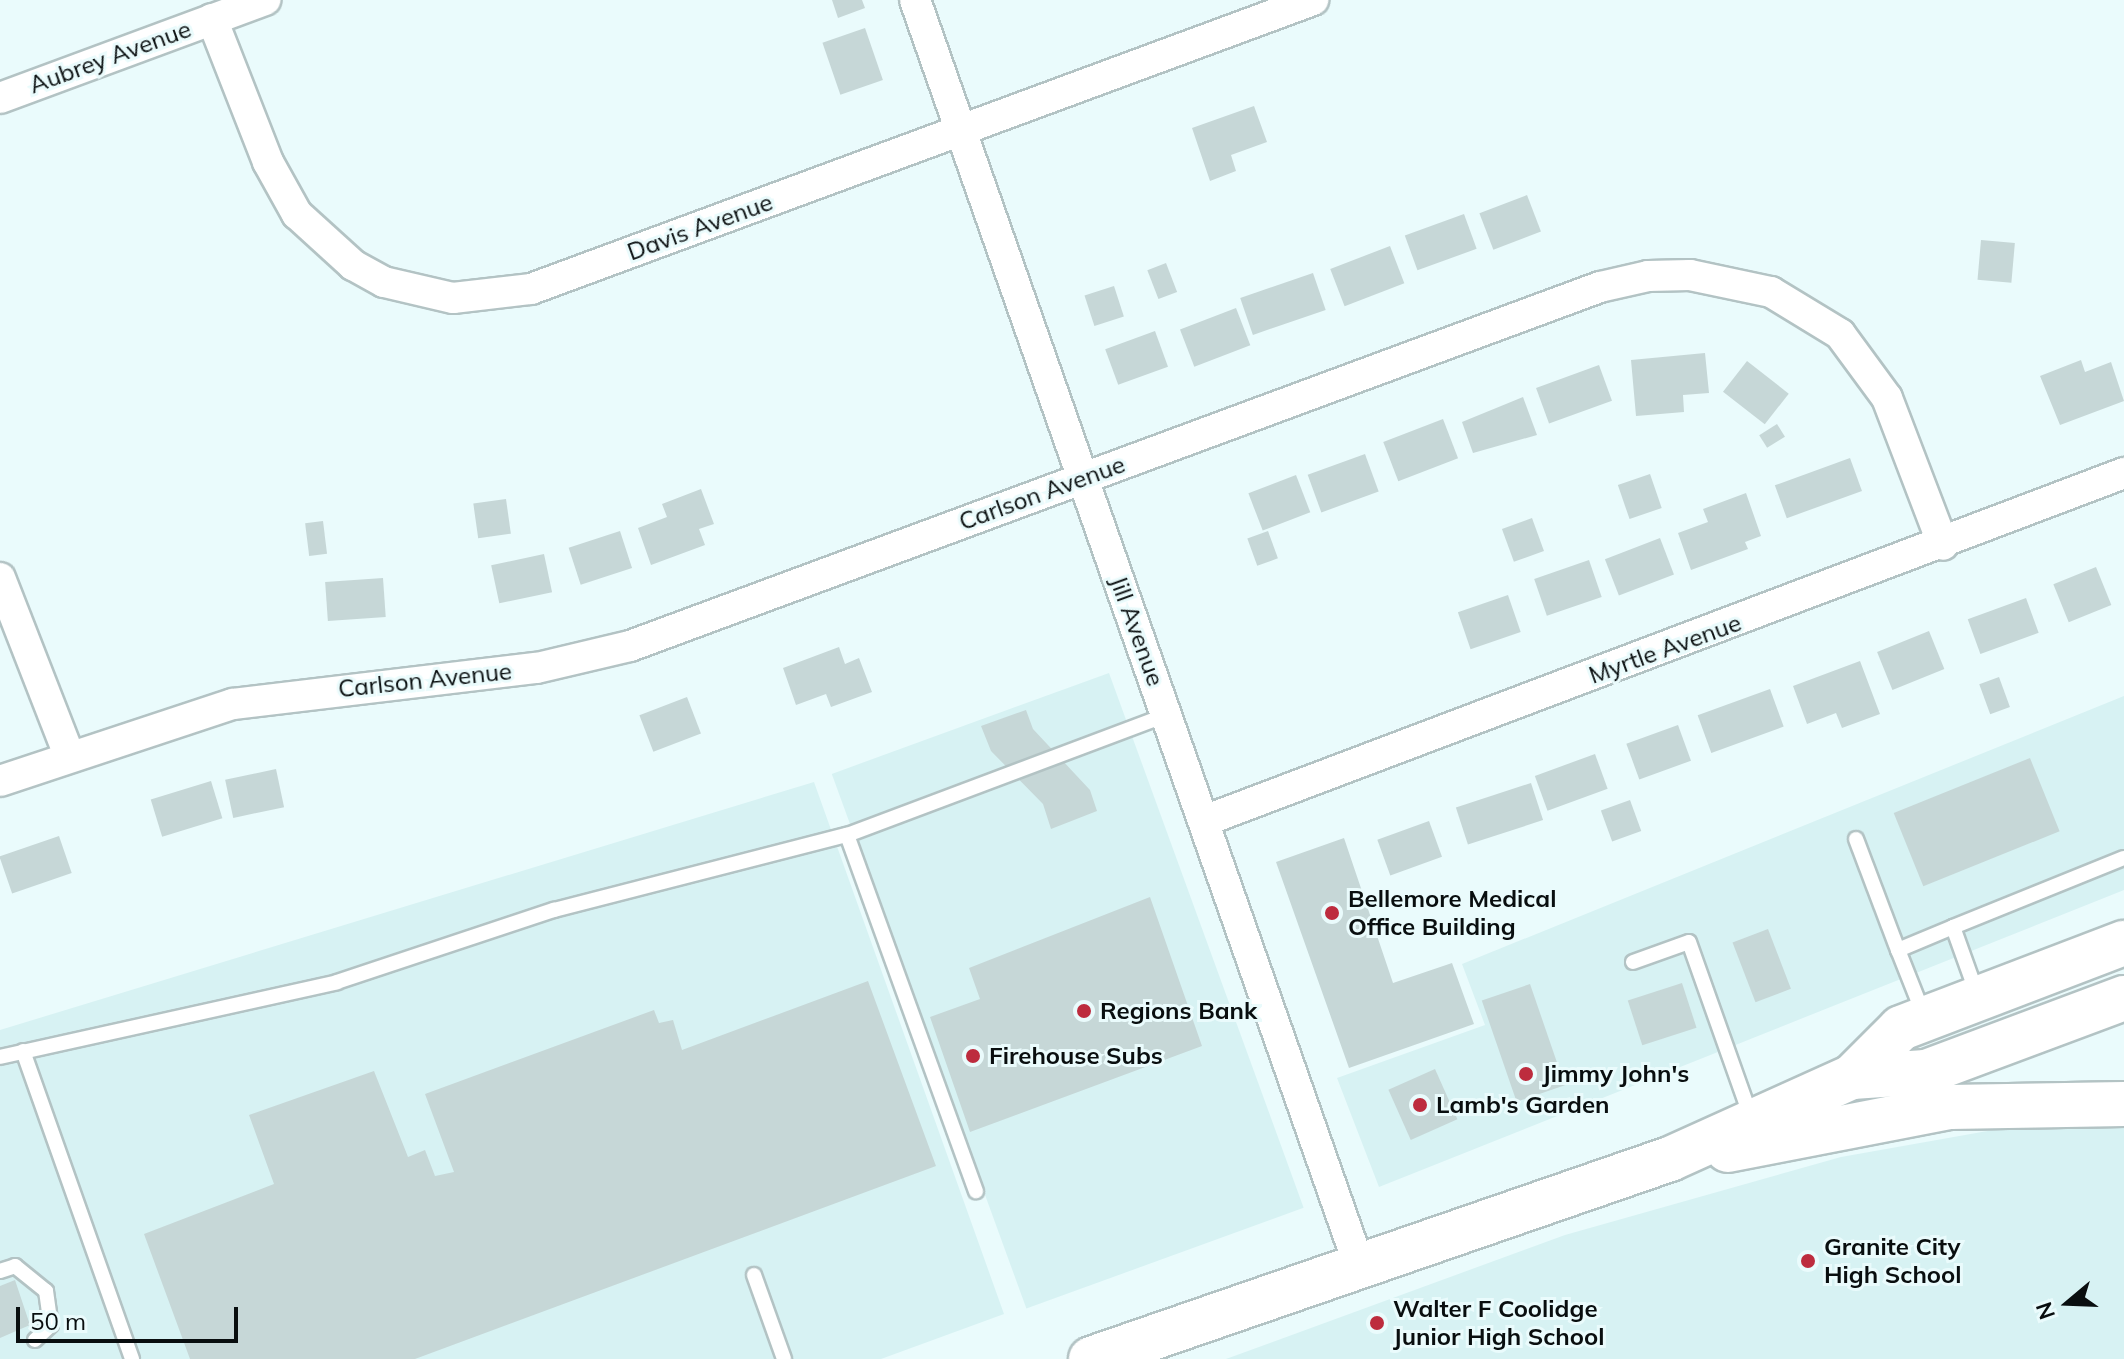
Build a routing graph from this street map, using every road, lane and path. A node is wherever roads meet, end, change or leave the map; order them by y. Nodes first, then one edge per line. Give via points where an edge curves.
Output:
1 (265, 0) edge
2 (915, 0) edge
3 (1313, 0) edge
4 (212, 19) junction
5 (0, 98) edge
6 (961, 132) junction
7 (2124, 473) edge
8 (1083, 478) junction
9 (1943, 545) junction
10 (0, 578) edge
11 (1167, 715) junction
12 (69, 755) junction
13 (0, 781) edge
14 (1204, 821) junction
15 (847, 835) junction
16 (1856, 839) dead end
17 (2124, 858) edge
18 (1953, 927) junction
19 (2124, 943) edge
20 (1898, 950) junction
21 (1633, 962) dead end
22 (2124, 998) edge
23 (1979, 999) junction
24 (1925, 1019) junction
25 (23, 1051) junction
26 (0, 1057) edge
27 (1852, 1077) junction
28 (2124, 1104) edge
29 (1753, 1122) junction
30 (1670, 1159) junction
31 (976, 1191) dead end
32 (1358, 1262) junction
33 (0, 1271) edge
34 (754, 1275) dead end
35 (35, 1340) dead end
36 (132, 1359) edge
37 (784, 1359) edge
38 (1091, 1359) edge

1 - 4 street, Aubrey Avenue
2 - 6 street, Jill Avenue
3 - 6 street, Davis Avenue
4 - 5 street, Aubrey Avenue
4 - 6 street, Davis Avenue via 268,162 307,226 384,282 453,298 531,289
6 - 8 street, Jill Avenue
7 - 9 street, Myrtle Avenue
8 - 9 street, Carlson Avenue via 1600,287 1690,275 1771,292 1840,334 1887,398
8 - 11 street, Jill Avenue
8 - 12 street, Carlson Avenue via 630,646 537,668 233,704
9 - 14 street, Myrtle Avenue
10 - 12 street
11 - 14 street, Jill Avenue
11 - 15 lane
12 - 13 street, Carlson Avenue
14 - 32 street, Jill Avenue
15 - 25 lane via 554,910 337,982
15 - 31 lane
16 - 20 lane
17 - 18 lane
18 - 20 lane
18 - 23 lane
19 - 23 main road
20 - 24 lane
21 - 29 lane via 1689,942
22 - 27 main road via 1926,1072
23 - 24 main road
24 - 27 main road via 1901,1028
25 - 26 lane
25 - 36 lane
27 - 29 main road
28 - 30 main road via 1950,1107
29 - 30 main road
30 - 32 main road
32 - 38 main road
33 - 35 lane via 15,1266 46,1291 51,1325
34 - 37 lane

